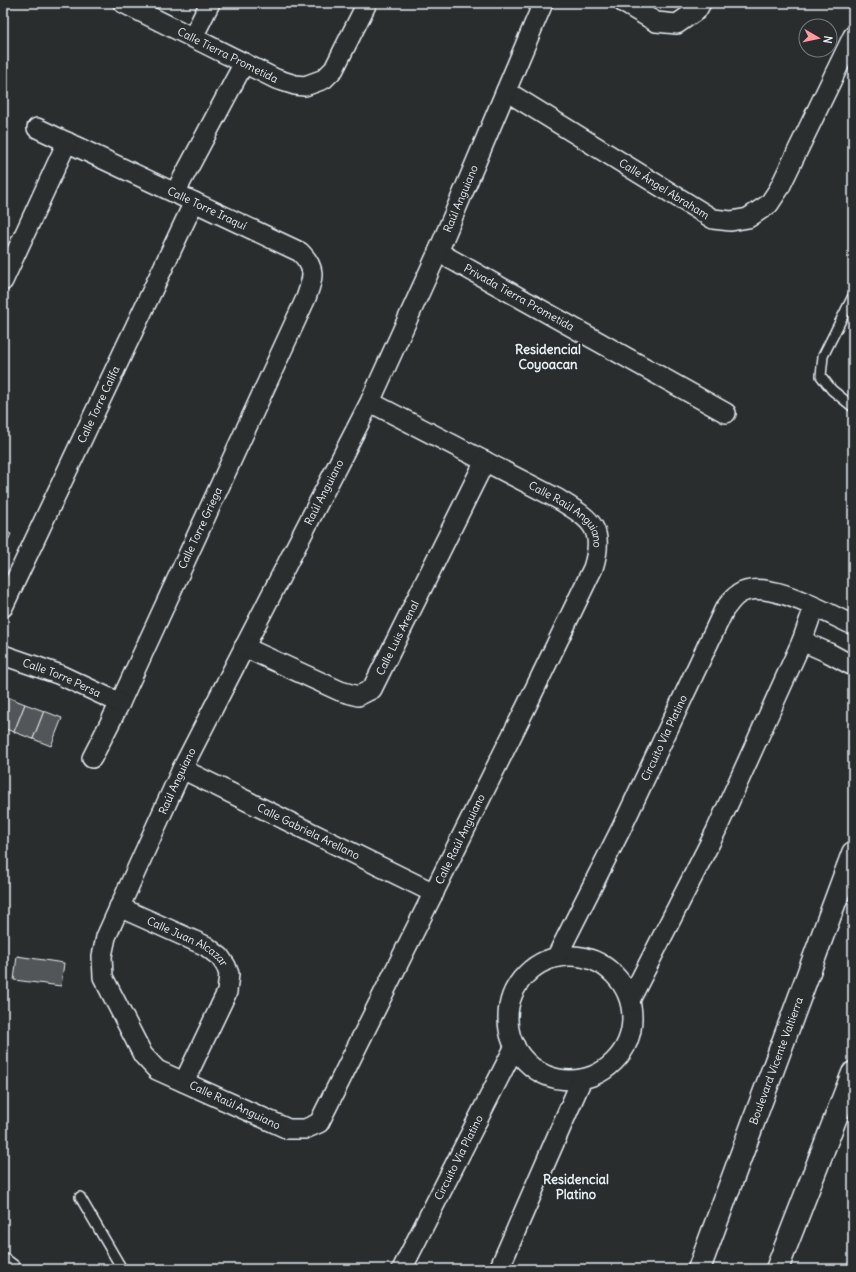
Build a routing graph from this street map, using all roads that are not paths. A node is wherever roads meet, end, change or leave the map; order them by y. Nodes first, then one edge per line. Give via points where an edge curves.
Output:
1 (123, 3) edge
2 (210, 3) edge
3 (367, 3) edge
4 (543, 3) edge
5 (624, 3) edge
6 (701, 3) edge
7 (853, 36) edge
8 (193, 38) junction
9 (244, 63) junction
10 (506, 91) junction
11 (37, 128) dead end
12 (67, 142) junction
13 (175, 193) junction
14 (194, 202) junction
15 (438, 252) junction
16 (3, 281) edge
17 (853, 296) edge
18 (306, 298) joint
19 (370, 402) junction
20 (853, 407) edge
21 (726, 413) dead end
22 (485, 461) junction
23 (3, 607) edge
24 (814, 607) junction
25 (853, 625) edge
26 (802, 641) junction
27 (244, 647) junction
28 (3, 655) edge
29 (853, 666) edge
30 (120, 703) junction
31 (92, 758) dead end
32 (182, 769) junction
33 (853, 853) edge
34 (434, 894) junction
35 (119, 907) junction
36 (557, 956) junction
37 (103, 977) joint
38 (630, 1000) junction
39 (515, 1046) junction
40 (853, 1073) edge
41 (582, 1079) junction
42 (184, 1082) junction
43 (80, 1197) dead end
44 (3, 1263) edge
45 (11, 1269) edge
46 (122, 1269) edge
47 (402, 1269) edge
48 (499, 1269) edge
49 (699, 1269) edge
50 (777, 1269) edge

1 - 8 street, Calle Tierra Prometida
2 - 8 street
3 - 9 street, Calle Tierra Prometida via 334,69 324,79 305,86 295,85 276,79
4 - 10 street, Raúl Anguiano
5 - 6 street via 656,22 677,24 697,10
7 - 10 street, Calle Ángel Abraham via 769,204 748,218 731,221 713,219
8 - 9 street, Calle Tierra Prometida
9 - 13 street
10 - 15 street, Raúl Anguiano
11 - 12 street, Calle Torre Iraquí
12 - 13 street, Calle Torre Iraquí
12 - 16 street
13 - 14 street, Calle Torre Iraquí
14 - 18 street, Calle Torre Iraquí via 300,252 308,260 312,270 313,279
14 - 23 street, Calle Torre Calífa
15 - 19 street, Raúl Anguiano
15 - 21 street, Privada Tierra Prometida
17 - 20 lane via 823,356 821,376 832,390
18 - 30 street, Calle Torre Griega
19 - 22 street, Calle Raúl Anguiano
19 - 27 street, Raúl Anguiano
22 - 27 street, Calle Luis Arenal via 372,689 358,696 340,691
22 - 34 street, Calle Raúl Anguiano via 581,513 594,528 597,555 531,698
24 - 25 street, Circuito Vía Platino
24 - 26 street
24 - 36 street, Circuito Vía Platino via 790,596 754,589 738,594 724,610 622,827
26 - 29 street
26 - 38 street via 716,832
27 - 32 street, Raúl Anguiano
28 - 30 street, Calle Torre Persa via 58,674
30 - 31 street, Calle Torre Griega
32 - 34 street, Calle Gabriela Arellano
32 - 35 street, Raúl Anguiano
33 - 49 main road, Boulevard Vicente Valtierra
34 - 42 street, Calle Raúl Anguiano via 319,1123 305,1130 288,1130
35 - 37 street, Raúl Anguiano via 106,937 102,956
35 - 42 street, Calle Juan Alcazar via 206,946 220,957 226,966 227,992
36 - 38 street via 576,956 594,960 610,969 622,983
36 - 39 street via 540,963 525,975 514,991 509,1009 509,1028
37 - 42 street, Calle Raúl Anguiano via 143,1055 157,1070
38 - 41 street via 633,1018 624,1051 613,1064 599,1074
39 - 41 street via 524,1060 550,1077
39 - 47 street, Circuito Vía Platino
40 - 50 main road
41 - 48 street
43 - 46 lane
44 - 45 street

